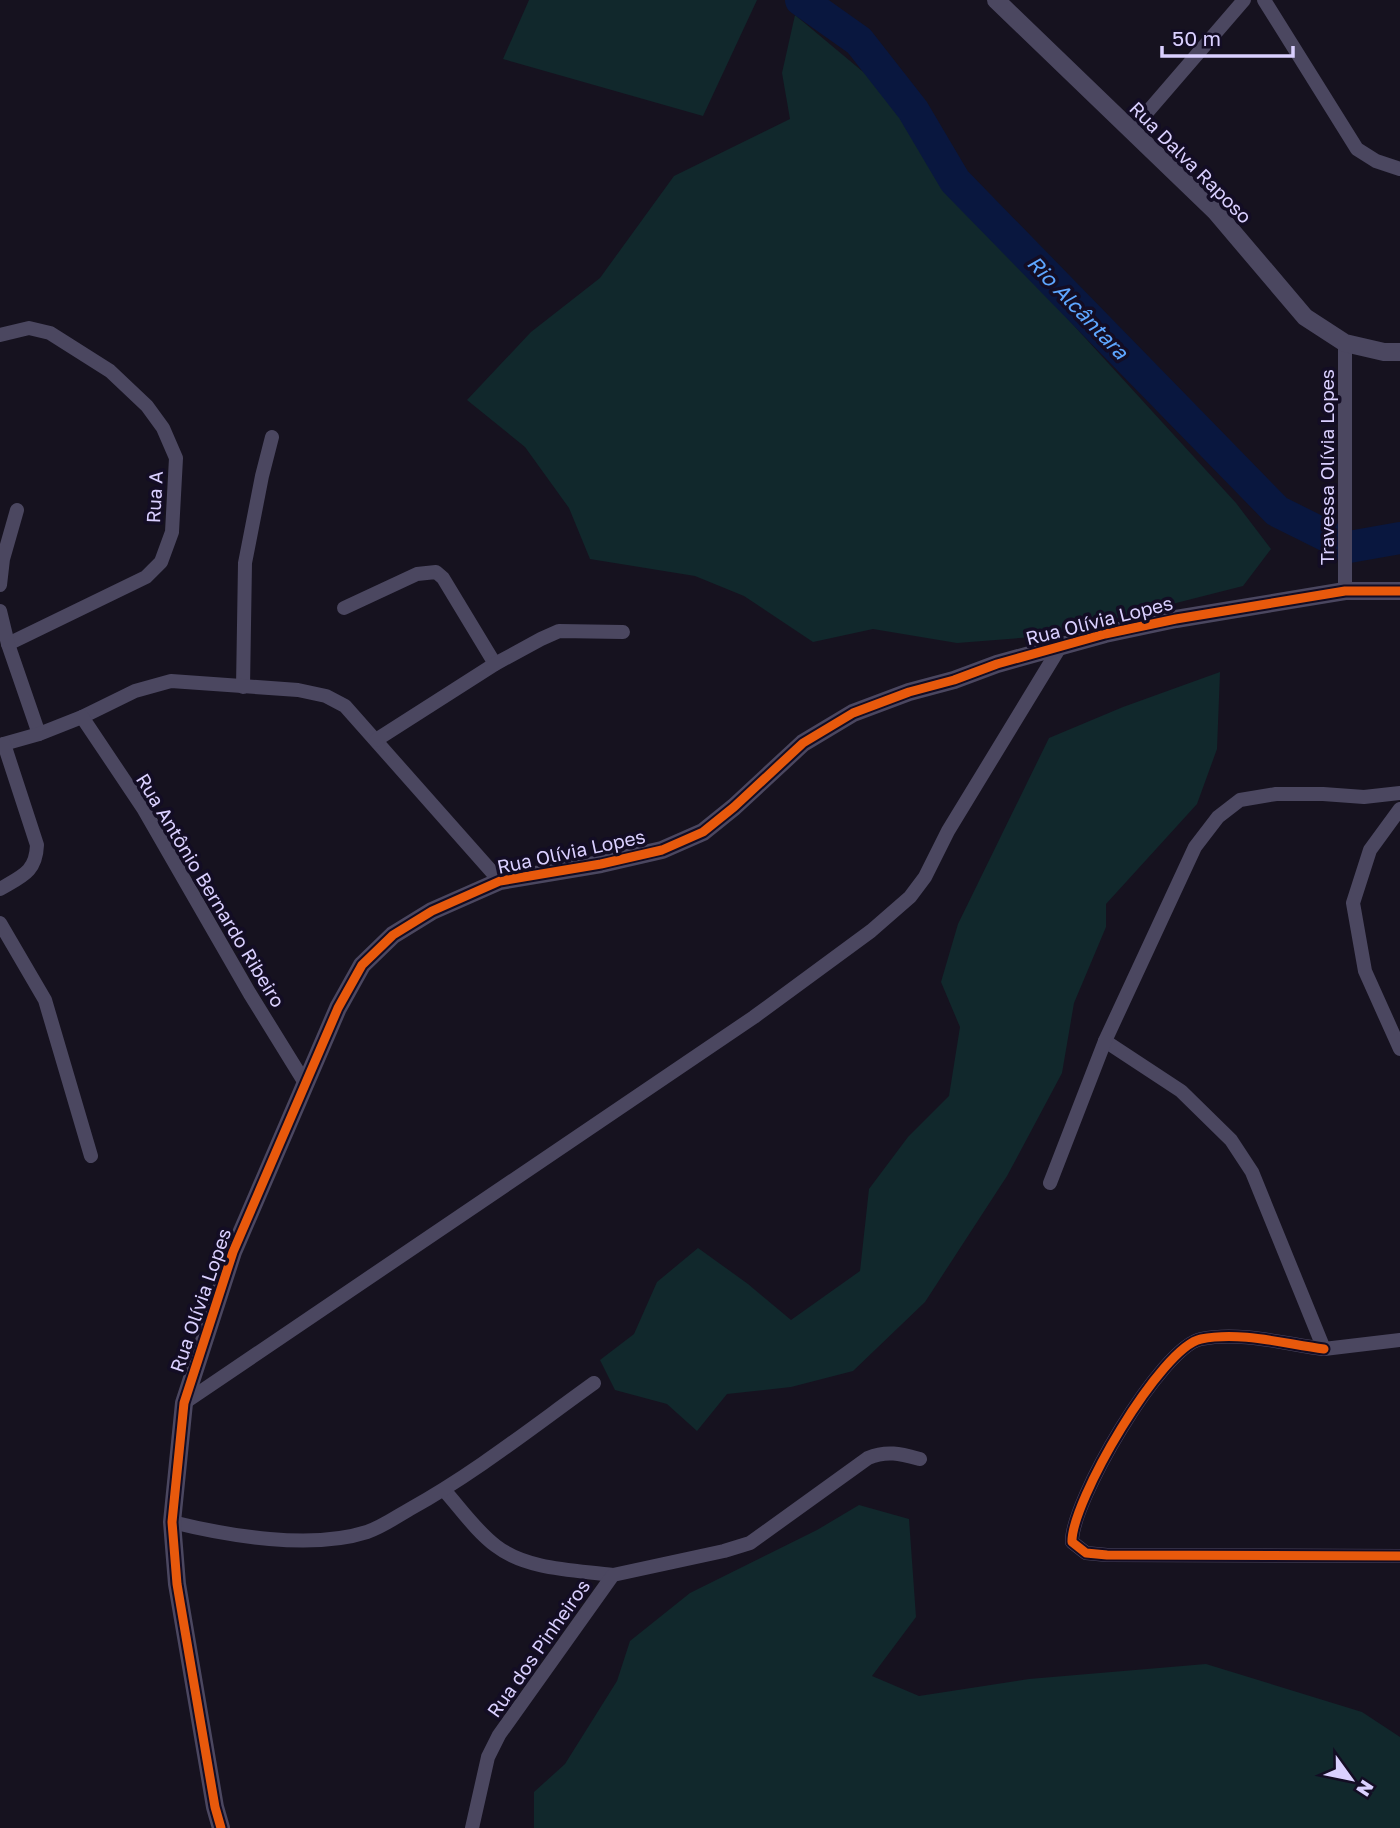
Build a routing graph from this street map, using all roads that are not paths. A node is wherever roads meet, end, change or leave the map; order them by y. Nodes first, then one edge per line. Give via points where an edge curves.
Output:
1 (996, 0) edge
2 (1244, 0) edge
3 (1264, 0) edge
4 (1131, 131) junction
5 (1400, 169) edge
6 (0, 335) edge
7 (1345, 343) junction
8 (1400, 352) edge
9 (272, 437) dead end
10 (17, 510) dead end
11 (0, 585) edge
12 (1345, 591) junction
13 (1400, 591) edge
14 (344, 608) dead end
15 (0, 611) edge
16 (623, 632) dead end
17 (8, 644) junction
18 (1060, 647) junction
19 (495, 664) junction
20 (243, 687) junction
21 (82, 717) junction
22 (38, 734) junction
23 (376, 740) junction
24 (2, 745) edge
25 (1400, 793) edge
26 (1400, 809) edge
27 (500, 881) junction
28 (0, 888) edge
29 (0, 923) edge
30 (1105, 1041) junction
31 (1400, 1049) edge
32 (305, 1083) junction
33 (91, 1156) dead end
34 (1050, 1183) dead end
35 (1400, 1340) edge
36 (1324, 1349) junction
37 (594, 1383) dead end
38 (184, 1402) junction
39 (920, 1458) dead end
40 (444, 1490) junction
41 (172, 1521) junction
42 (1400, 1556) edge
43 (612, 1575) junction
44 (221, 1828) edge
45 (472, 1828) edge

1 - 4 street, Rua Dalva Raposo
2 - 4 street
3 - 5 street via 1357,149
4 - 7 street, Rua Dalva Raposo via 1215,211 1305,317
6 - 17 street, Rua A via 29,328 50,333 110,372 147,405 176,458 172,532 161,562 146,577
7 - 8 street, Rua Dalva Raposo
7 - 12 street, Travessa Olívia Lopes
9 - 20 street via 245,563
10 - 11 street
12 - 13 street, Rua Olívia Lopes
12 - 18 street, Rua Olívia Lopes via 1176,619
14 - 19 street via 417,574 436,572
15 - 17 street
16 - 19 street via 559,631
17 - 22 street
18 - 27 street, Rua Olívia Lopes via 853,713 803,743 703,832 662,850
18 - 38 street via 925,877 910,897 871,931 754,1017
19 - 23 street
20 - 21 street via 171,681 135,691
20 - 23 street via 327,696 345,706
21 - 22 street
21 - 32 street, Rua Antônio Bernardo Ribeiro via 143,808
22 - 24 street
23 - 27 street
24 - 28 street via 37,845 37,859 32,868
25 - 30 street via 1364,797 1276,794 1240,800 1218,817 1195,847
26 - 31 street via 1370,850 1353,903 1365,971
27 - 32 street, Rua Olívia Lopes via 432,911 393,935 362,965
29 - 33 street via 46,1000
30 - 34 street
30 - 36 street via 1181,1091 1231,1140 1252,1172
32 - 38 street, Rua Olívia Lopes via 233,1252
35 - 36 street
36 - 42 street via 1226,1337 1198,1339 1178,1354 1128,1415 1094,1478 1076,1519 1072,1542 1086,1553 1107,1555
37 - 40 street
38 - 41 street, Rua Olívia Lopes
39 - 43 street, Rua dos Pinheiros via 892,1452 868,1458 750,1543
40 - 41 street via 369,1532 343,1537 288,1541
40 - 43 street via 499,1549 538,1564
41 - 44 street, Rua Olívia Lopes via 177,1584
43 - 45 street, Rua dos Pinheiros via 499,1735 488,1758

